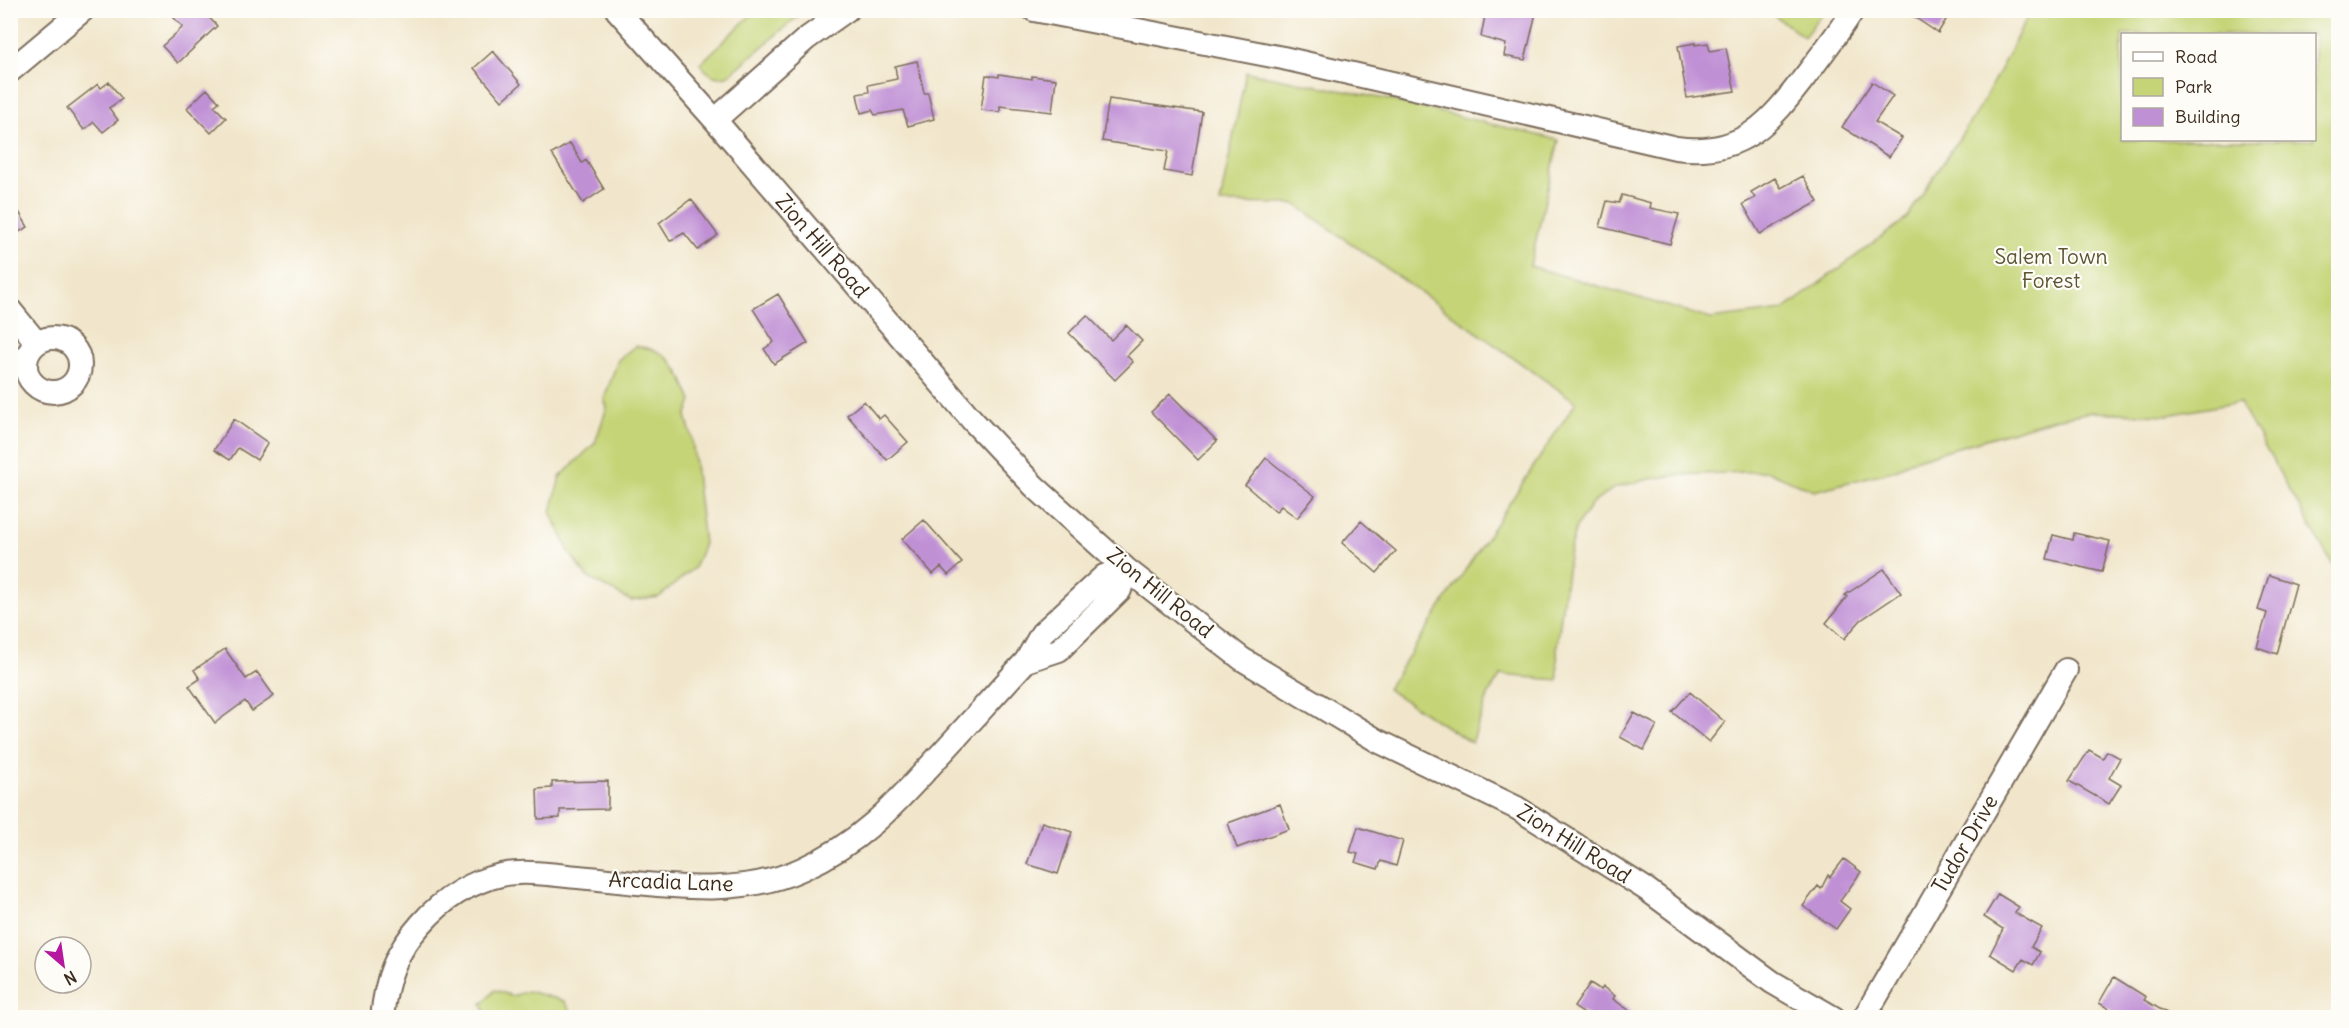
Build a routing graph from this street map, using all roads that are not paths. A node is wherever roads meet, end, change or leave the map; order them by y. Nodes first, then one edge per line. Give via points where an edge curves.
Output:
1 (83, 10) edge
2 (617, 10) edge
3 (847, 10) edge
4 (1034, 10) edge
5 (1853, 10) edge
6 (10, 71) edge
7 (716, 120) junction
8 (10, 310) edge
9 (37, 343) dead end
10 (1126, 569) junction
11 (2066, 670) dead end
12 (382, 1017) edge
13 (1834, 1017) edge
14 (1864, 1017) edge

1 - 6 street
2 - 7 street, Zion Hill Road
3 - 7 street via 806,39
4 - 5 street via 1283,58 1689,150 1735,143 1761,128 1784,104
7 - 10 street, Zion Hill Road via 1003,454
8 - 9 street
10 - 12 street, Arcadia Lane via 1104,576 1042,633 1026,661 885,815 828,855 801,870 734,886 502,875 445,900 405,942 390,970
10 - 13 street, Zion Hill Road via 1242,659 1377,741 1517,808 1647,889 1772,982
11 - 14 street, Tudor Drive

